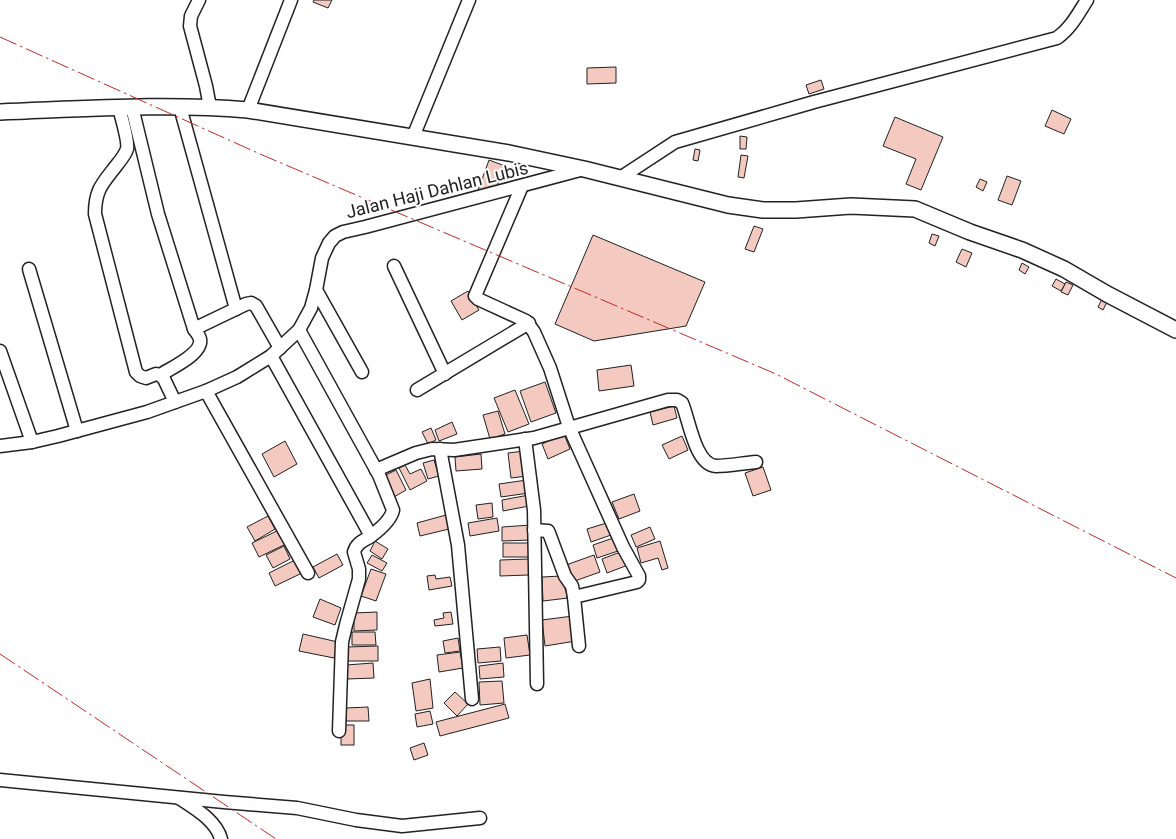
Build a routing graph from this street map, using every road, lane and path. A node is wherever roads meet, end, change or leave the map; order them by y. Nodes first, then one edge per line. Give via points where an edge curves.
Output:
1 (199, 0) edge
2 (292, 0) edge
3 (469, 0) edge
4 (1087, 0) edge
5 (125, 107) junction
6 (180, 107) junction
7 (210, 107) junction
8 (248, 110) junction
9 (0, 112) edge
10 (413, 137) junction
11 (584, 169) junction
12 (620, 178) junction
13 (522, 186) junction
14 (394, 266) dead end
15 (29, 269) dead end
16 (316, 290) junction
17 (236, 309) junction
18 (529, 323) junction
19 (194, 329) junction
20 (299, 330) junction
21 (1176, 330) edge
22 (0, 350) edge
23 (275, 352) junction
24 (362, 372) dead end
25 (160, 374) junction
26 (445, 374) junction
27 (417, 390) dead end
28 (206, 391) junction
29 (175, 402) junction
30 (569, 427) junction
31 (77, 430) junction
32 (525, 439) junction
33 (32, 442) junction
34 (1, 444) edge
35 (440, 449) junction
36 (756, 462) dead end
37 (376, 470) junction
38 (534, 530) junction
39 (371, 536) junction
40 (308, 573) dead end
41 (574, 597) junction
42 (579, 646) dead end
43 (537, 684) dead end
44 (472, 699) dead end
45 (339, 730) dead end
46 (0, 780) edge
47 (176, 797) junction
48 (480, 818) dead end
49 (221, 839) edge

1 - 7 street via 190,26
2 - 8 street
3 - 10 street
4 - 12 street via 1071,26 1057,38 676,142
5 - 6 main road
5 - 9 main road
5 - 19 street
5 - 25 street via 127,150 98,190 95,214 136,372 146,378
6 - 7 main road
6 - 17 street
7 - 8 main road
8 - 10 main road
10 - 11 main road
11 - 12 main road
11 - 13 street, Jalan Haji Dahlan Lubis
12 - 21 main road via 728,205 763,210 851,206 915,209 1064,269
13 - 16 street, Jalan Haji Dahlan Lubis via 342,232 329,243 322,258
13 - 18 street via 476,296
14 - 26 street
15 - 31 street
16 - 20 street, Jalan Haji Dahlan Lubis
16 - 24 street
17 - 19 street
17 - 23 street via 251,303 256,306
18 - 26 street
18 - 30 street via 550,368
19 - 25 street via 201,341 197,350
20 - 23 street, Jalan Haji Dahlan Lubis
20 - 37 street
22 - 33 street
23 - 28 street, Jalan Haji Dahlan Lubis via 237,377
23 - 39 street
25 - 29 street
26 - 27 street
28 - 29 street, Jalan Haji Dahlan Lubis
28 - 40 street
29 - 31 street, Jalan Haji Dahlan Lubis
30 - 32 street
30 - 36 street via 677,400 682,402 699,453 706,462 715,466
30 - 41 street via 639,578 637,582
31 - 33 street, Jalan Haji Dahlan Lubis
32 - 35 street via 454,450
32 - 38 street
33 - 34 street, Jalan Haji Dahlan Lubis
35 - 37 street via 416,453
35 - 44 street via 458,545
37 - 39 street via 393,510 390,518
38 - 41 street via 549,533
38 - 43 street
39 - 45 street via 359,543 354,552 359,579 342,642
41 - 42 street
46 - 47 street
47 - 48 street via 297,808 402,826
47 - 49 street via 216,827

